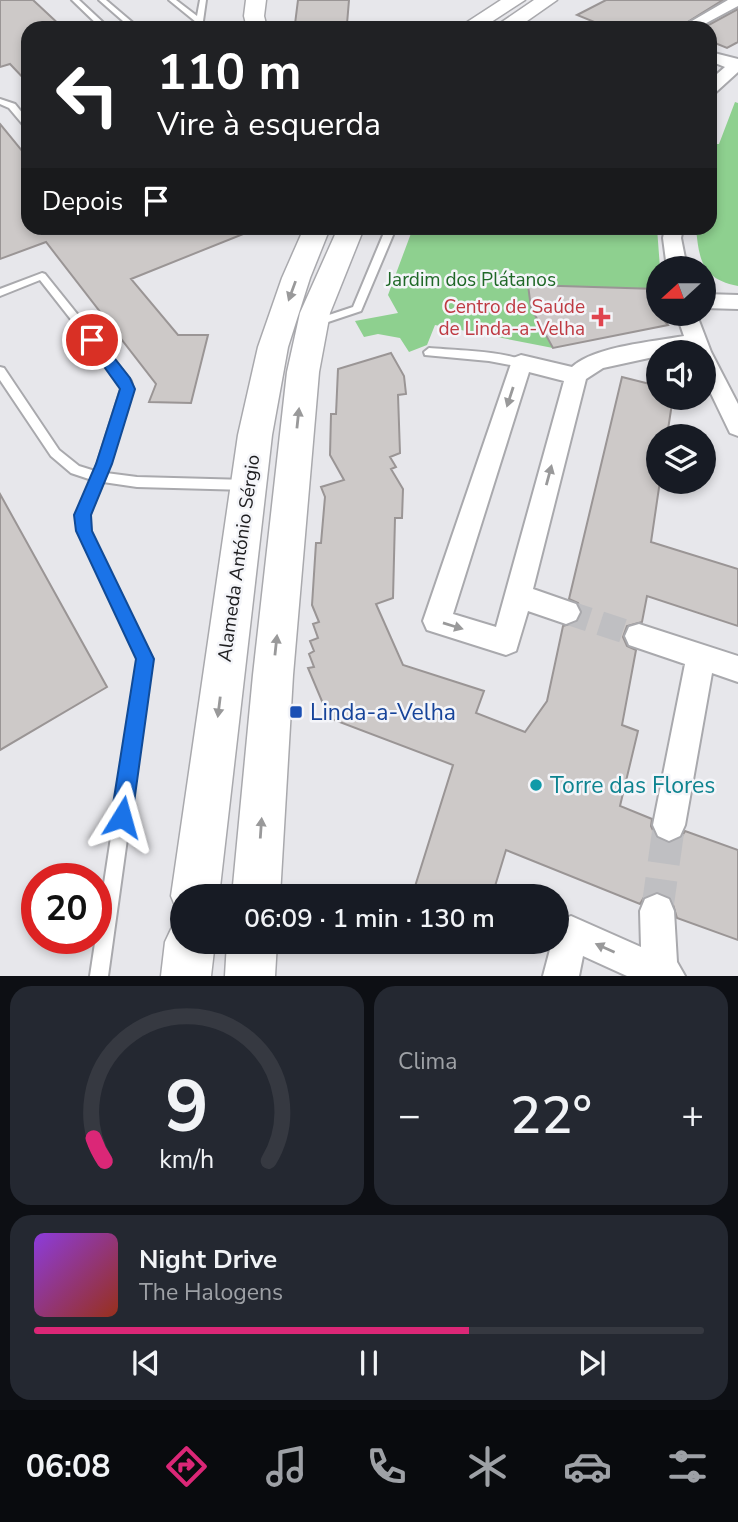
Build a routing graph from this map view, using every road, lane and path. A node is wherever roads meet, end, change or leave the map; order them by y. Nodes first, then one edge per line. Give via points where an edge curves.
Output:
1 (75, 0) edge
2 (102, 0) edge
3 (172, 0) edge
4 (203, 0) edge
5 (256, 0) edge
6 (515, 0) edge
7 (547, 0) edge
8 (738, 0) edge
9 (98, 21) edge
10 (127, 21) edge
11 (195, 21) edge
12 (199, 21) edge
13 (255, 21) edge
14 (480, 21) edge
15 (514, 21) edge
16 (700, 21) edge
17 (717, 58) edge
18 (737, 65) edge
19 (717, 83) edge
20 (0, 101) edge
21 (21, 117) edge
22 (314, 235) edge
23 (348, 235) edge
24 (388, 235) edge
25 (673, 235) edge
26 (675, 256) edge
27 (0, 293) edge
28 (716, 301) edge
29 (738, 302) edge
30 (312, 325) junction
31 (429, 352) dead end
32 (646, 356) edge
33 (521, 363) junction
34 (0, 371) edge
35 (576, 376) junction
36 (716, 382) edge
37 (738, 427) edge
38 (99, 477) junction
39 (248, 485) junction
40 (518, 596) junction
41 (566, 612) tunnel mouth
42 (639, 636) tunnel mouth
43 (701, 657) junction
44 (738, 669) edge
45 (669, 825) tunnel mouth
46 (197, 884) edge
47 (257, 884) edge
48 (657, 911) tunnel mouth
49 (189, 954) edge
50 (252, 954) edge
51 (664, 974) edge
52 (99, 976) edge
53 (186, 976) edge
54 (250, 976) edge
55 (561, 976) edge

1 - 9 lane
2 - 10 lane
3 - 11 lane
4 - 12 lane
5 - 13 street
6 - 14 street
7 - 15 street
8 - 16 street
17 - 18 street
18 - 19 street
20 - 21 lane
22 -> 39 street, Alameda António Sérgio via 273,346
23 - 30 street
24 - 30 lane via 358,309
25 - 26 street
27 - 38 lane via 42,276 125,381 127,389
28 - 29 street
47 -> 30 street via 275,649 303,372
31 - 33 lane
32 - 35 street via 599,361
33 - 35 street
33 -> 40 street via 437,621 506,642
34 - 38 lane via 55,453 75,470
40 -> 35 street
36 - 37 street
38 - 39 lane
38 - 52 lane via 83,515 84,531 145,659
39 -> 46 street, Alameda António Sérgio
40 - 41 street
42 - 43 street
43 - 44 street
43 - 45 street
48 - 51 street
49 - 53 street
50 - 54 street
51 -> 55 street via 571,933

